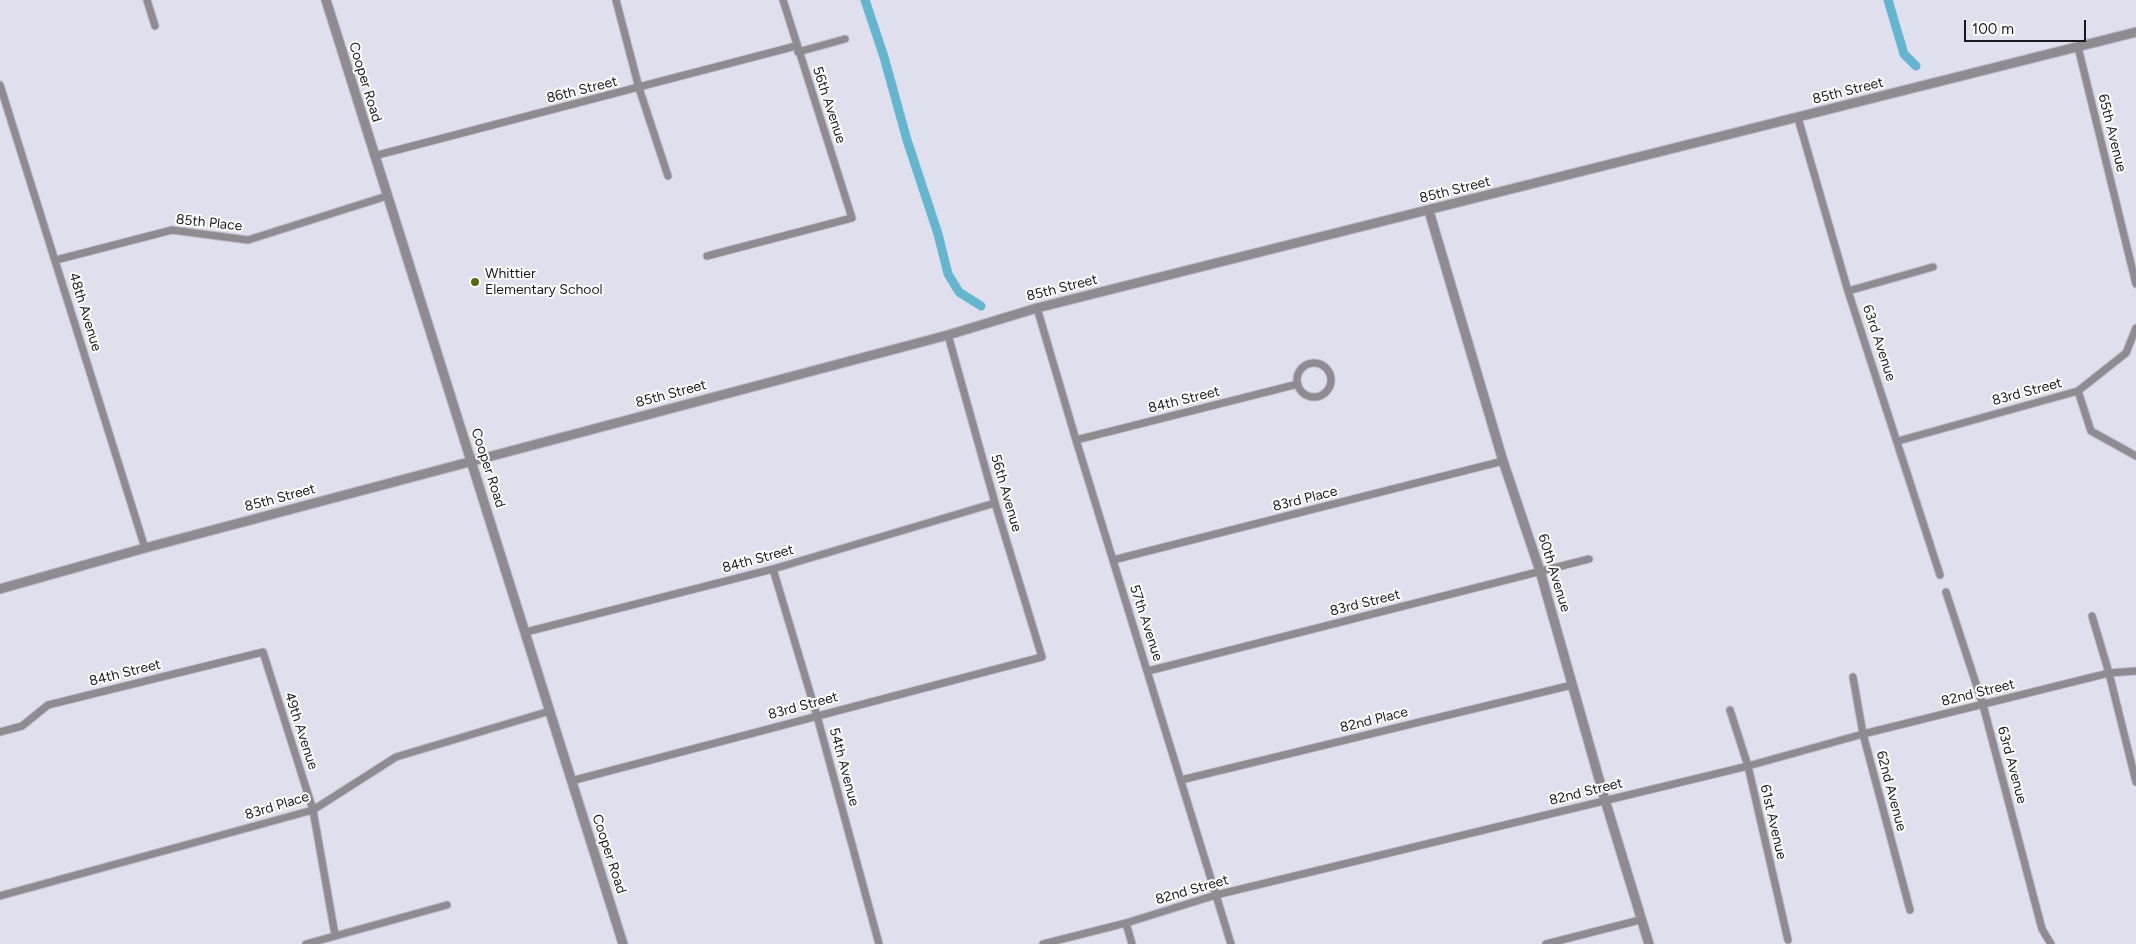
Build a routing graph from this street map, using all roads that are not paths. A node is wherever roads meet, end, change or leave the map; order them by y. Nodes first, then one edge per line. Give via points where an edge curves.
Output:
1 (147, 0) edge
2 (326, 0) edge
3 (616, 0) edge
4 (782, 0) edge
5 (155, 26) dead end
6 (2136, 32) edge
7 (845, 39) dead end
8 (2078, 47) junction
9 (797, 49) junction
10 (0, 85) edge
11 (639, 88) junction
12 (1798, 118) junction
13 (374, 156) junction
14 (668, 176) dead end
15 (386, 196) junction
16 (1429, 211) junction
17 (708, 256) dead end
18 (56, 260) junction
19 (1932, 267) dead end
20 (2136, 284) edge
21 (1848, 291) junction
22 (1037, 308) junction
23 (2136, 328) edge
24 (948, 334) junction
25 (1298, 384) junction
26 (2078, 391) junction
27 (1076, 440) junction
28 (1898, 441) junction
29 (2136, 456) edge
30 (1503, 461) junction
31 (472, 462) junction
32 (995, 504) junction
33 (145, 548) junction
34 (1589, 558) dead end
35 (1113, 560) junction
36 (773, 569) junction
37 (1540, 571) junction
38 (1940, 575) dead end
39 (0, 589) edge
40 (1946, 592) dead end
41 (2092, 616) dead end
42 (526, 632) junction
43 (263, 652) joint
44 (1042, 657) joint
45 (1148, 671) junction
46 (2136, 671) edge
47 (2109, 673) junction
48 (1853, 677) dead end
49 (1572, 684) junction
50 (1983, 705) junction
51 (1730, 710) dead end
52 (550, 711) junction
53 (817, 716) junction
54 (0, 732) edge
55 (1863, 734) junction
56 (1748, 766) junction
57 (1181, 780) junction
58 (571, 781) junction
59 (2136, 782) edge
60 (1605, 800) junction
61 (313, 810) junction
62 (1216, 894) junction
63 (0, 896) edge
64 (447, 905) dead end
65 (1910, 910) dead end
66 (1640, 920) junction
67 (1126, 923) junction
68 (335, 935) junction
69 (1788, 940) dead end
70 (306, 944) edge
71 (623, 944) edge
72 (880, 944) edge
73 (1043, 944) edge
74 (1132, 944) edge
75 (1232, 944) edge
76 (1546, 944) edge
77 (1649, 944) edge
78 (2051, 944) edge

1 - 5 street
2 - 13 street, Cooper Road
3 - 11 street
4 - 9 street, 56th Avenue
6 - 8 street, 85th Street
7 - 9 street, 86th Street
8 - 12 street, 85th Street
8 - 20 street, 65th Avenue
9 - 11 street, 86th Street
9 - 17 street, 56th Avenue via 852,218
10 - 18 street, 48th Avenue
11 - 13 street, 86th Street
11 - 14 street
12 - 16 street, 85th Street
12 - 21 street, 63rd Avenue
13 - 15 street, Cooper Road
15 - 18 street, 85th Place via 248,240 172,230
15 - 31 street, Cooper Road
16 - 22 street, 85th Street
16 - 30 street, 60th Avenue
18 - 33 street, 48th Avenue
19 - 21 street
21 - 28 street, 63rd Avenue
22 - 24 street, 85th Street
22 - 27 street, 57th Avenue
23 - 26 street, 83rd Street via 2126,353
24 - 31 street, 85th Street
24 - 32 street, 56th Avenue
25 - 25 street via 1304,393 1319,396 1330,385 1330,374 1318,363 1306,365 1299,373
25 - 27 street, 84th Street
26 - 28 street, 83rd Street
26 - 29 street via 2092,431
27 - 35 street, 57th Avenue
28 - 38 street, 63rd Avenue
30 - 35 street, 83rd Place
30 - 37 street, 60th Avenue
31 - 33 street, 85th Street
31 - 42 street, Cooper Road
32 - 36 street, 84th Street
32 - 44 street, 56th Avenue
33 - 39 street, 85th Street
34 - 37 street, 83rd Street
35 - 45 street, 57th Avenue
36 - 42 street, 84th Street
36 - 53 street, 54th Avenue
37 - 45 street, 83rd Street
37 - 49 street, 60th Avenue
40 - 50 street, 63rd Avenue
41 - 47 street
42 - 52 street, Cooper Road
43 - 54 street, 84th Street via 48,705 22,726
43 - 61 street, 49th Avenue
44 - 53 street, 83rd Street
45 - 57 street, 57th Avenue
46 - 47 street, 82nd Street
47 - 50 street, 82nd Street
47 - 59 street
48 - 55 street, 62nd Avenue
49 - 57 street, 82nd Place
49 - 60 street, 60th Avenue
50 - 55 street, 82nd Street
50 - 78 street, 63rd Avenue via 2042,929
51 - 56 street, 61st Avenue
52 - 58 street, Cooper Road
52 - 61 street, 83rd Place via 396,757
53 - 58 street, 83rd Street
53 - 72 street, 54th Avenue
55 - 56 street, 82nd Street
55 - 65 street, 62nd Avenue
56 - 60 street, 82nd Street
56 - 69 street, 61st Avenue
57 - 62 street, 57th Avenue
58 - 71 street, Cooper Road
60 - 62 street, 82nd Street
60 - 66 street, 60th Avenue
61 - 63 street, 83rd Place
61 - 68 street, 49th Avenue
62 - 67 street, 82nd Street
62 - 75 street, 57th Avenue
64 - 68 street
66 - 76 street
66 - 77 street, 60th Avenue
67 - 73 street, 82nd Street
67 - 74 street
68 - 70 street

